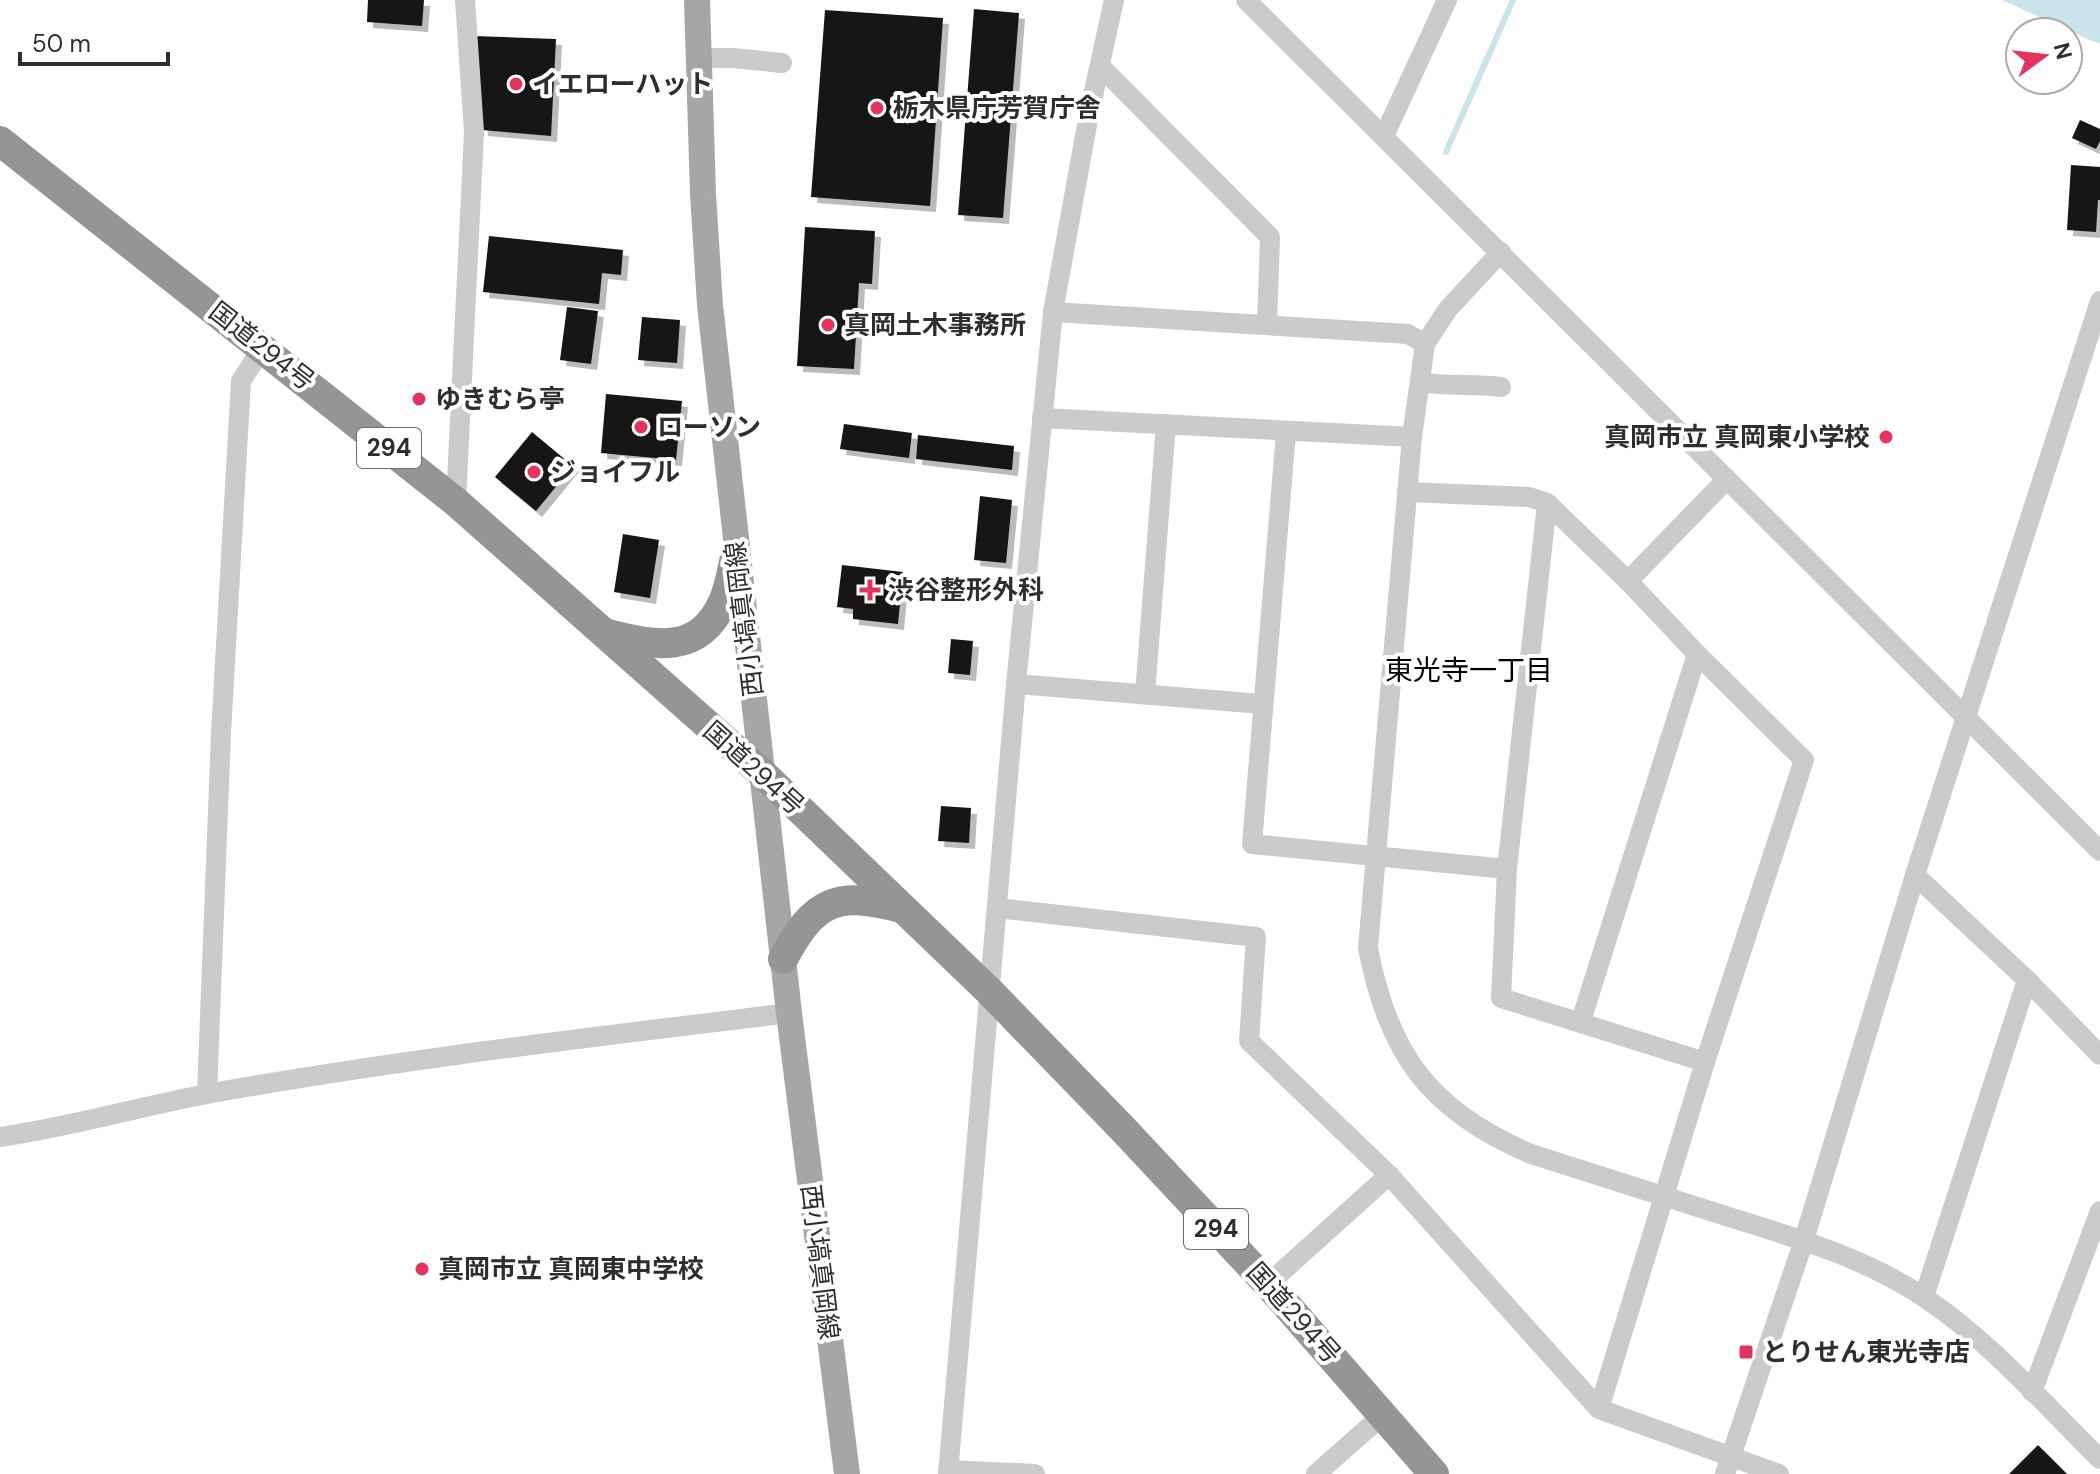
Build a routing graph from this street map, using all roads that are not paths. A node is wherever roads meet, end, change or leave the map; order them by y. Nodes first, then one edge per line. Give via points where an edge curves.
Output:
1 (465, 0) edge
2 (697, 0) edge
3 (1114, 0) edge
4 (1246, 0) edge
5 (1442, 2) edge
6 (697, 58) junction
7 (782, 63) dead end
8 (1100, 66) junction
9 (1384, 136) junction
10 (0, 141) edge
11 (1501, 252) junction
12 (2100, 301) edge
13 (1053, 312) junction
14 (1267, 325) junction
15 (1425, 344) junction
16 (263, 347) junction
17 (2091, 359) edge
18 (1420, 382) junction
19 (1501, 387) dead end
20 (1042, 418) junction
21 (1166, 424) junction
22 (1286, 432) junction
23 (1412, 437) junction
24 (1727, 479) junction
25 (1407, 492) junction
26 (456, 502) junction
27 (1547, 503) junction
28 (736, 553) junction
29 (1628, 581) junction
30 (603, 633) junction
31 (1697, 654) junction
32 (1016, 684) junction
33 (1145, 694) junction
34 (1262, 704) junction
35 (1967, 721) junction
36 (762, 773) junction
37 (2100, 851) edge
38 (1375, 854) junction
39 (1507, 869) junction
40 (1915, 875) junction
41 (903, 908) junction
42 (997, 908) junction
43 (783, 959) junction
44 (2027, 980) junction
45 (989, 991) junction
46 (789, 1013) junction
47 (1581, 1021) junction
48 (2100, 1055) edge
49 (1705, 1062) junction
50 (207, 1094) junction
51 (0, 1137) edge
52 (1389, 1175) junction
53 (1665, 1196) junction
54 (2098, 1223) edge
55 (1804, 1240) junction
56 (1268, 1284) junction
57 (1924, 1297) junction
58 (2032, 1392) junction
59 (1599, 1409) junction
60 (1384, 1414) junction
61 (2100, 1459) edge
62 (1728, 1465) edge
63 (948, 1472) edge
64 (847, 1474) edge
65 (1035, 1474) edge
66 (1316, 1474) edge
67 (1434, 1474) edge
68 (1779, 1474) edge

1 - 26 street via 474,132
2 - 6 main road, 西小塙真岡線
3 - 8 street
4 - 9 street
5 - 9 street
6 - 7 street
6 - 28 main road, 西小塙真岡線 via 710,305
8 - 13 street
8 - 14 street via 1270,237
9 - 11 street
10 - 16 highway, 国道294号 / 294
11 - 15 street via 1448,309
11 - 24 street
12 - 17 street
13 - 14 street
13 - 20 street
14 - 15 street via 1408,334
15 - 18 street
16 - 26 highway, 国道294号 / 294
16 - 50 street via 241,381
17 - 35 street
18 - 19 street
18 - 23 street
20 - 21 street
20 - 32 street
21 - 22 street
21 - 33 street
22 - 23 street
22 - 34 street
23 - 25 street
24 - 29 street
24 - 35 street
25 - 27 street via 1529,497
25 - 38 street
26 - 30 highway, 国道294号 / 294
27 - 29 street
27 - 39 street
28 - 30 highway via 724,601 699,633 663,645
28 - 36 main road, 西小塙真岡線
29 - 31 street
30 - 36 highway, 国道294号 / 294
31 - 47 street
31 - 49 street via 1804,760
32 - 33 street
32 - 42 street
33 - 34 street
34 - 38 street via 1252,844
35 - 37 street
35 - 40 street
36 - 41 highway, 国道294号 / 294
36 - 43 main road, 西小塙真岡線
38 - 39 street
38 - 53 street via 1368,948 1375,984 1405,1057 1429,1088 1499,1140
39 - 47 street via 1501,998
40 - 44 street
40 - 55 street
41 - 43 highway via 852,899 831,905 811,916
41 - 45 highway, 国道294号 / 294
42 - 45 street
42 - 52 street via 1256,937 1249,1041
43 - 46 main road, 西小塙真岡線
44 - 48 street
44 - 57 street
45 - 56 highway, 国道294号 / 294
45 - 63 street
46 - 50 street via 507,1047
46 - 64 main road, 西小塙真岡線
47 - 49 street
49 - 53 street
50 - 51 street
52 - 56 street
52 - 59 street
53 - 55 street
53 - 59 street
54 - 58 street
55 - 57 street via 1868,1265
55 - 62 street
56 - 60 highway, 国道294号 / 294
57 - 58 street via 1964,1326
58 - 61 street
59 - 62 street
60 - 66 street
60 - 67 highway, 国道294号 / 294
62 - 68 street
63 - 65 street

